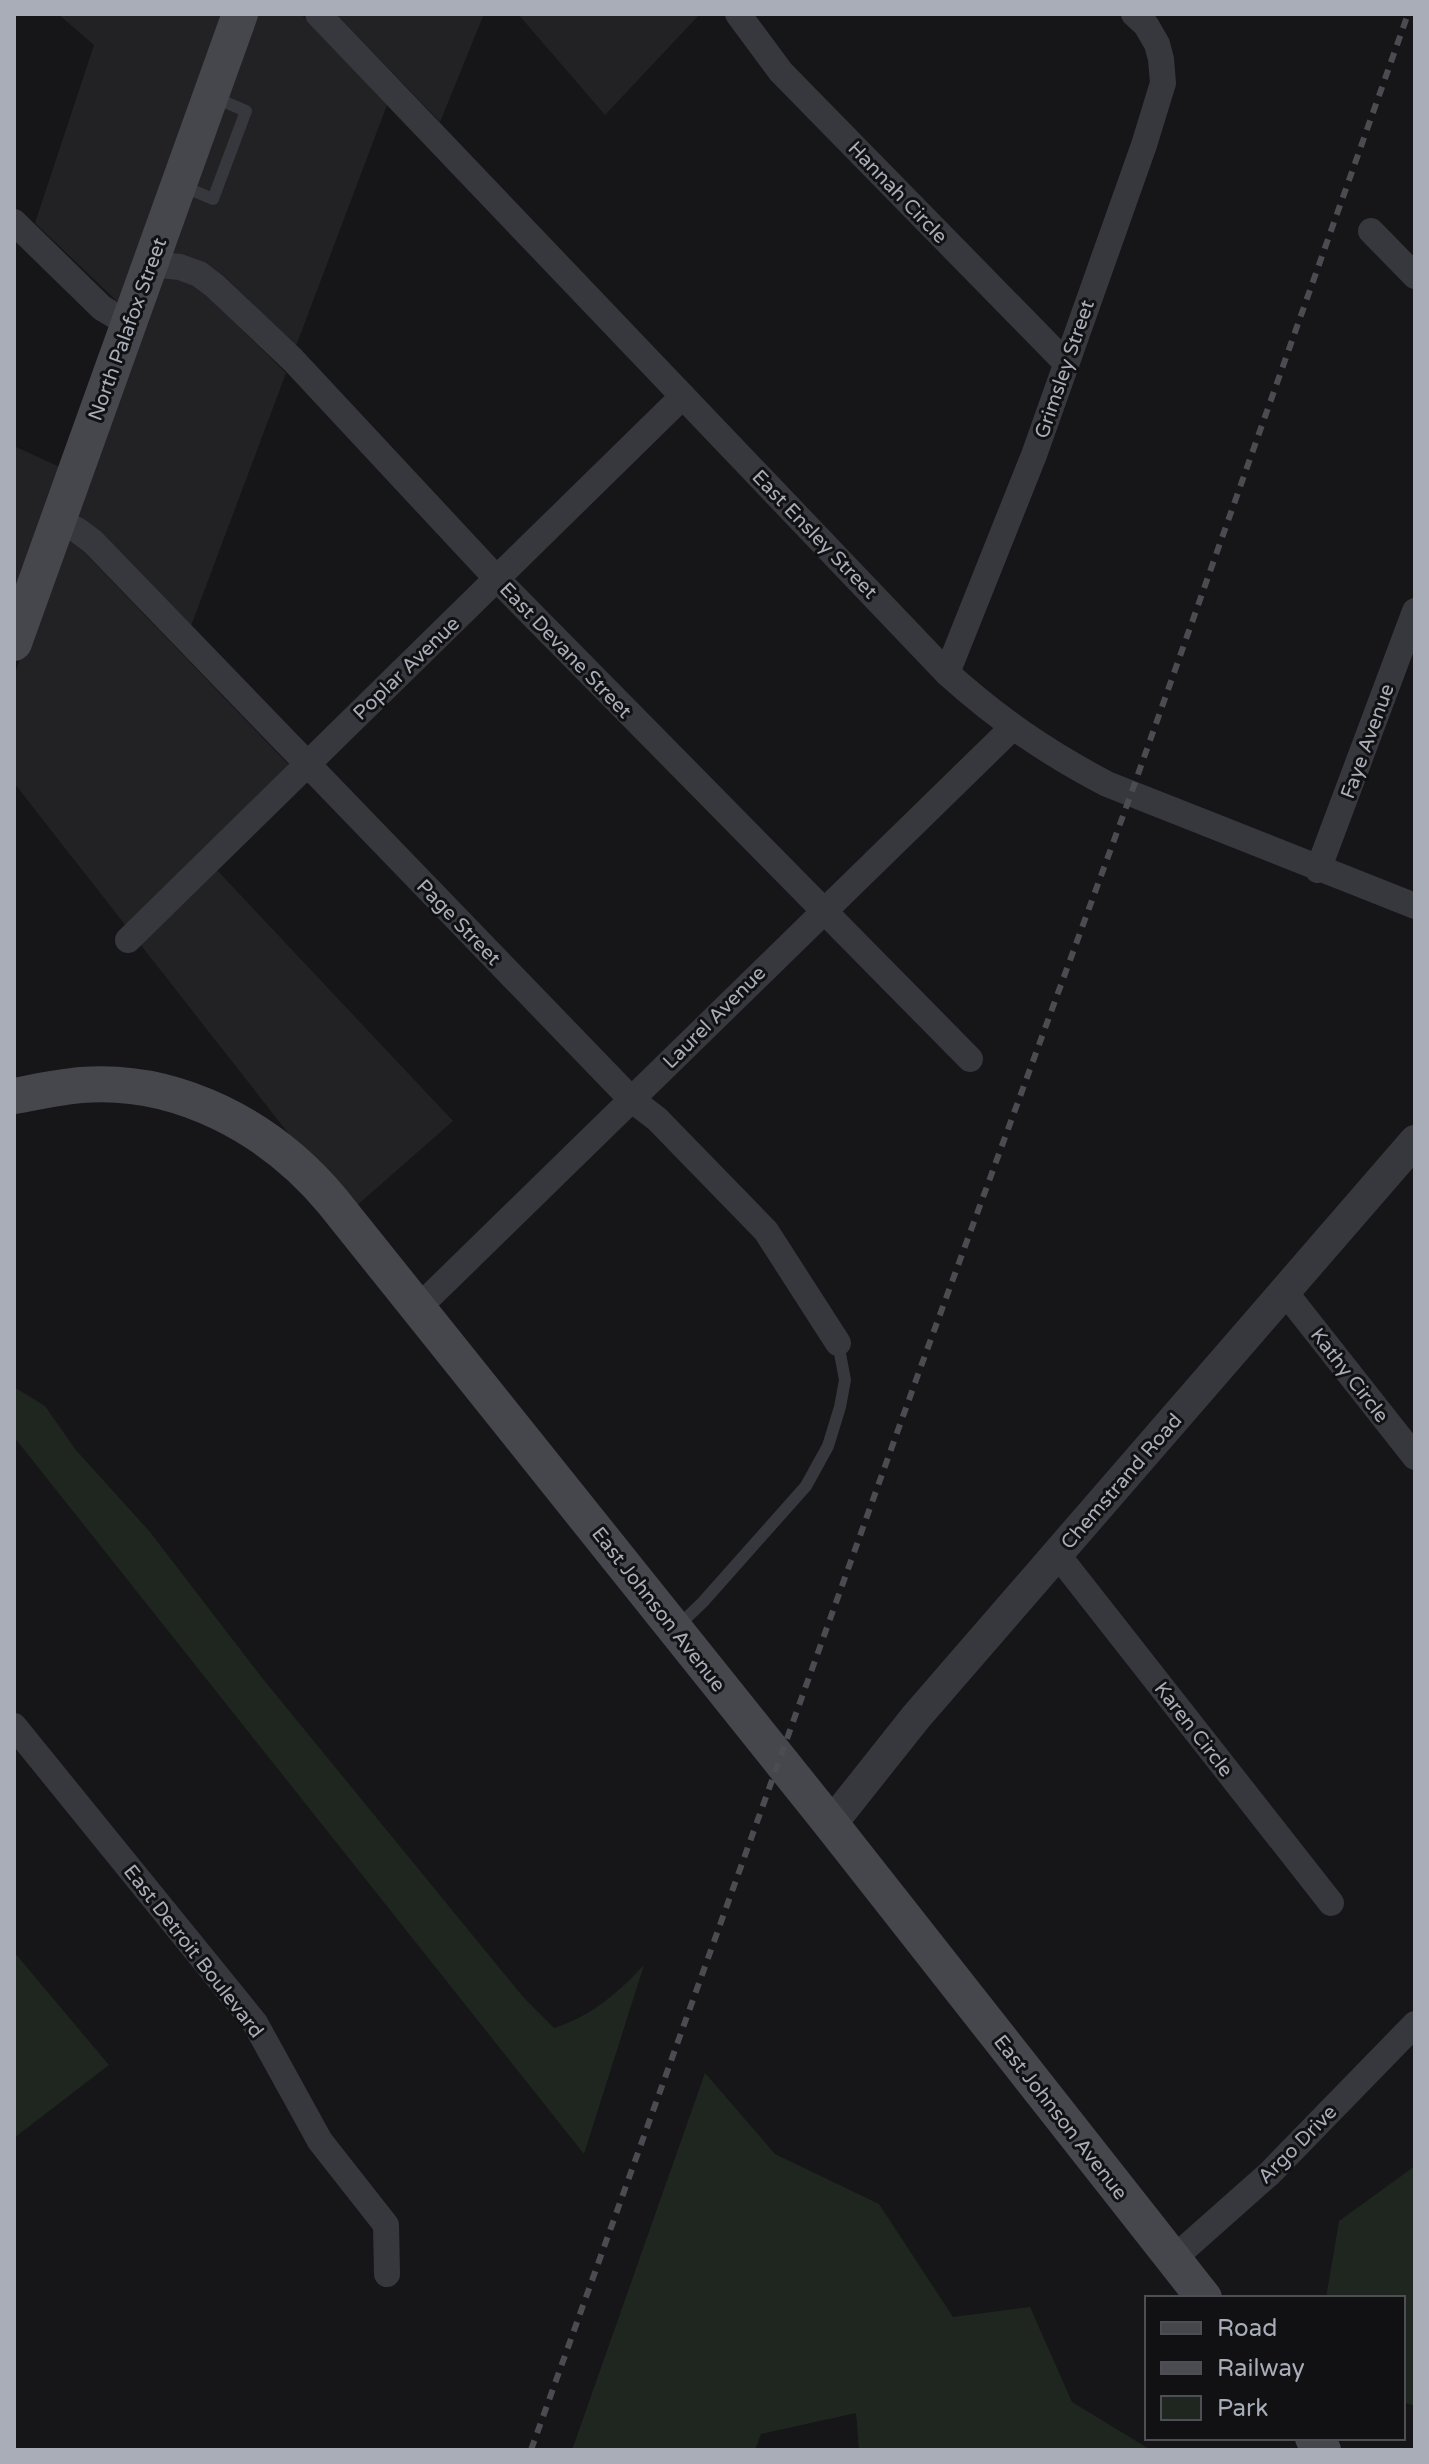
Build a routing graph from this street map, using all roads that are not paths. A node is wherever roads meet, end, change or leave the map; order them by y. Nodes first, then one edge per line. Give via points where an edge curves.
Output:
1 (240, 14) edge
2 (318, 14) edge
3 (738, 14) edge
4 (1134, 14) edge
5 (14, 222) edge
6 (1371, 231) dead end
7 (151, 264) junction
8 (1415, 276) edge
9 (129, 324) junction
10 (1066, 363) junction
11 (683, 396) junction
12 (58, 521) junction
13 (498, 580) junction
14 (1415, 611) edge
15 (14, 643) edge
16 (947, 673) junction
17 (1012, 728) junction
18 (306, 764) junction
19 (1318, 870) junction
20 (1415, 906) edge
21 (824, 910) junction
22 (128, 940) dead end
23 (970, 1059) dead end
24 (14, 1096) edge
25 (631, 1099) junction
26 (1415, 1141) edge
27 (1285, 1292) junction
28 (418, 1308) junction
29 (838, 1343) joint
30 (1415, 1457) edge
31 (1057, 1554) junction
32 (676, 1629) junction
33 (14, 1726) edge
34 (831, 1824) junction
35 (1331, 1903) dead end
36 (1415, 2024) edge
37 (1173, 2259) junction
38 (387, 2274) dead end
39 (1202, 2296) edge

1 - 7 main road, North Palafox Street
2 - 11 street, East Ensley Street
3 - 10 street, Hannah Circle via 781,72
4 - 10 street, Grimsley Street via 1157,44 1163,83
5 - 9 street via 102,308
6 - 8 street
7 - 9 main road, North Palafox Street
7 - 13 street, East Devane Street via 180,267 215,286 293,360
9 - 12 main road, North Palafox Street
10 - 16 street, Grimsley Street
11 - 13 street, Poplar Avenue
11 - 16 street, East Ensley Street
12 - 15 main road, North Palafox Street
12 - 18 street, Page Street via 93,542
13 - 18 street, Poplar Avenue
13 - 21 street, East Devane Street
14 - 19 street, Faye Avenue
16 - 17 street, East Ensley Street
17 - 19 street, East Ensley Street via 1107,784
17 - 21 street, Laurel Avenue
18 - 22 street, Poplar Avenue
18 - 25 street, Page Street
19 - 20 street, East Ensley Street
21 - 23 street, East Devane Street
21 - 25 street, Laurel Avenue
24 - 28 main road, East Johnson Avenue via 82,1085 133,1086 215,1110 294,1159
25 - 28 street, Laurel Avenue
25 - 29 street, Page Street via 766,1231
26 - 27 street, Chemstrand Road
27 - 30 street, Kathy Circle
27 - 31 street, Chemstrand Road
28 - 32 main road, East Johnson Avenue
29 - 32 lane via 845,1380 840,1407 828,1446 806,1486
31 - 34 street, Chemstrand Road
31 - 35 street, Karen Circle
32 - 34 main road, East Johnson Avenue
33 - 38 street, East Detroit Boulevard via 255,2023 320,2141 386,2225
34 - 37 main road, East Johnson Avenue
36 - 37 street, Argo Drive via 1270,2173
37 - 39 main road, East Johnson Avenue

